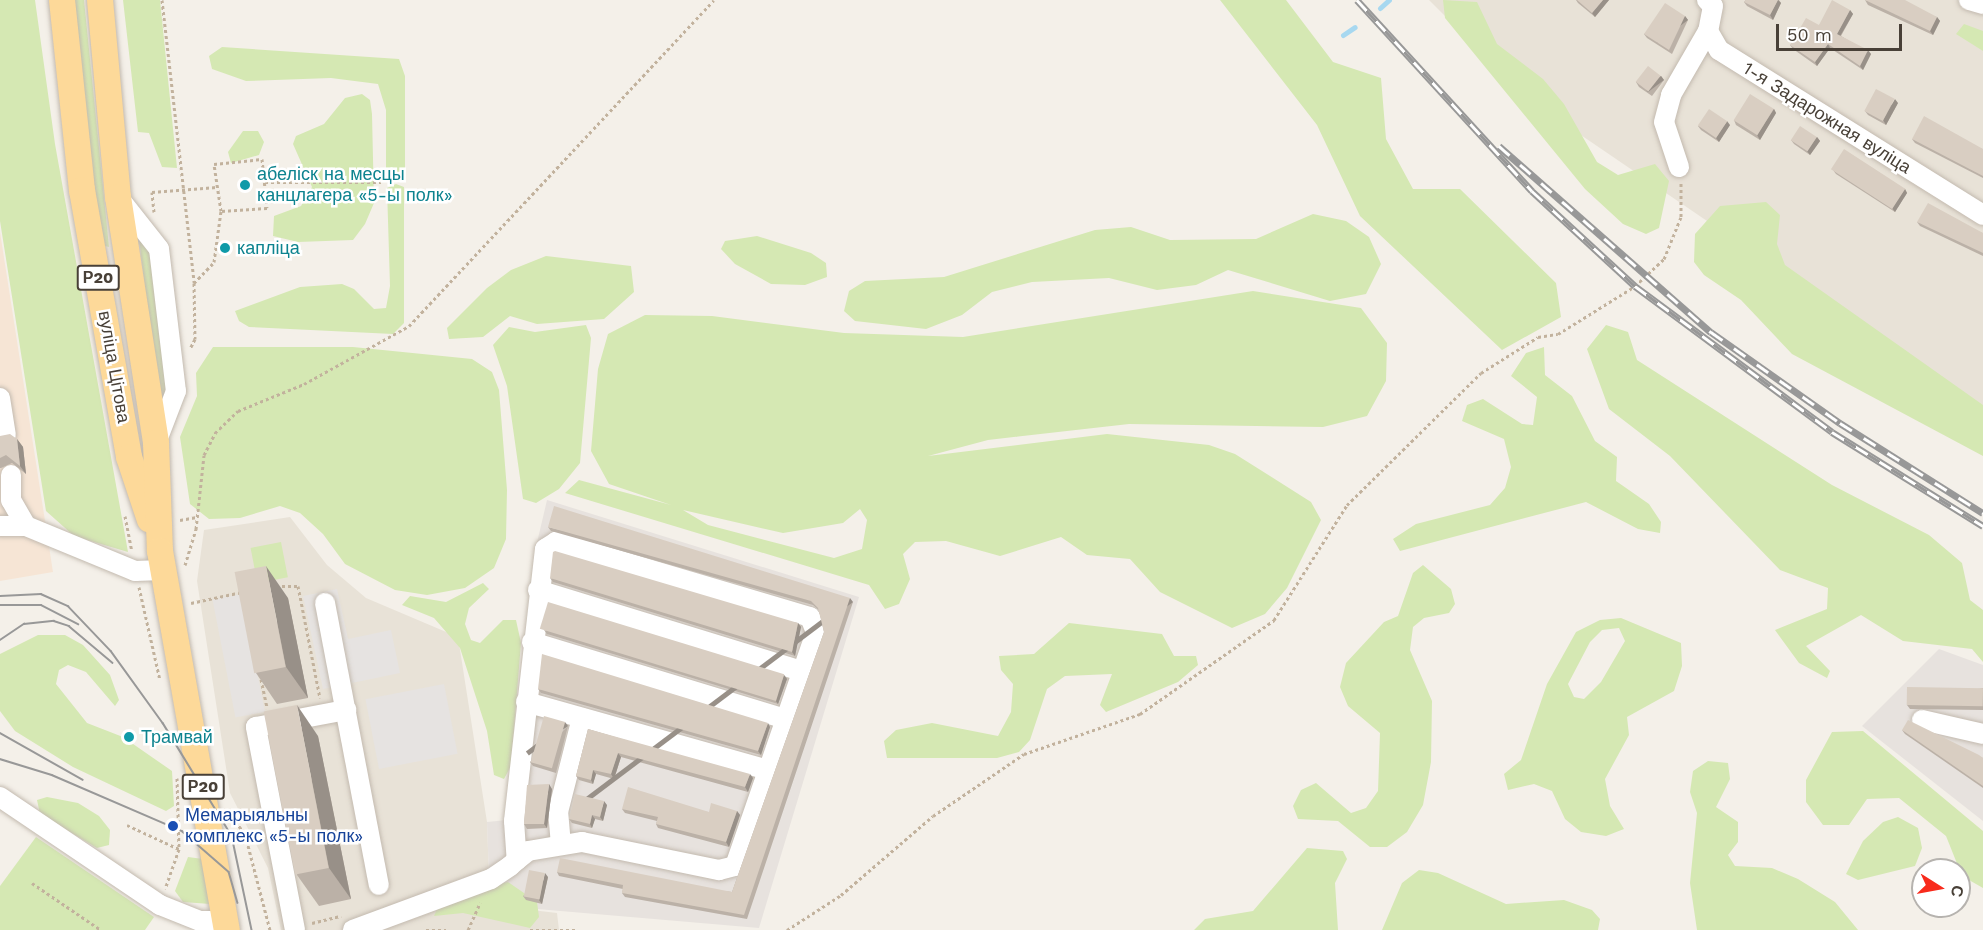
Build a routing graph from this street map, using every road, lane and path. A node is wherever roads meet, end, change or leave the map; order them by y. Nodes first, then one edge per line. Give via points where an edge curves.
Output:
1 (62, 0) edge
2 (100, 0) edge
3 (162, 0) edge
4 (714, 0) edge
5 (1969, 0) edge
6 (1712, 2) edge
7 (1983, 4) edge
8 (1708, 31) junction
9 (1679, 167) joint
10 (265, 182) junction
11 (381, 182) dead end
12 (217, 187) junction
13 (184, 190) junction
14 (152, 192) dead end
15 (221, 211) junction
16 (1983, 215) edge
17 (194, 283) junction
18 (188, 354) dead end
19 (0, 398) edge
20 (6, 435) edge
21 (11, 475) dead end
22 (6, 496) edge
23 (176, 509) dead end
24 (198, 517) junction
25 (178, 520) junction
26 (0, 526) edge
27 (26, 526) junction
28 (180, 531) dead end
29 (175, 561) junction
30 (264, 588) edge
31 (254, 590) edge
32 (538, 590) junction
33 (244, 592) edge
34 (190, 594) dead end
35 (325, 603) dead end
36 (193, 615) dead end
37 (532, 642) junction
38 (802, 671) junction
39 (526, 702) junction
40 (318, 705) dead end
41 (346, 710) junction
42 (582, 718) junction
43 (785, 719) junction
44 (1922, 720) dead end
45 (1983, 734) edge
46 (768, 770) junction
47 (0, 797) edge
48 (222, 804) dead end
49 (127, 825) dead end
50 (561, 845) junction
51 (517, 860) junction
52 (491, 879) junction
53 (32, 883) dead end
54 (378, 885) dead end
55 (160, 905) junction
56 (353, 922) edge
57 (385, 925) edge
58 (226, 926) edge
59 (294, 928) edge
60 (101, 930) edge
61 (270, 930) edge
62 (426, 930) edge
63 (446, 930) edge
64 (468, 930) edge
65 (530, 930) edge
66 (575, 930) edge
67 (787, 930) edge

1 - 29 main road, вуліца Цітова / Р20 via 82,190 129,457
2 - 29 main road, вуліца Цітова / Р20 via 118,197
3 - 13 path
4 - 24 path via 409,326 304,384 238,411 214,433 204,455
5 - 7 street
6 - 8 street
8 - 9 street via 1671,95 1664,122
8 - 16 street, 1-я Задарожная вуліца via 1719,50
9 - 67 path via 1681,217 1664,259 1635,286 1558,334 1538,338 1480,373 1347,505 1274,620 1140,714 1024,754 933,816 841,895
10 - 11 path
10 - 12 path via 262,159 214,164
10 - 15 path via 267,208
12 - 13 path
12 - 15 path
13 - 14 path
13 - 17 path
15 - 17 path via 214,262
17 - 18 path via 195,339
19 - 20 street
21 - 22 street
22 - 27 street
23 - 25 path
24 - 25 path
24 - 29 path
25 - 28 path
26 - 27 street
27 - 29 street via 135,571
29 - 58 main road, вуліца Цітова / Р20
30 - 40 path via 298,586
31 - 33 path
32 - 37 street
32 - 38 street
32 - 38 street via 544,549 556,542 810,617 816,632
34 - 36 path
35 - 41 street
37 - 39 street
37 - 43 street
38 - 43 street
39 - 42 street
39 - 51 street via 514,821
41 - 54 street
41 - 59 street via 256,728
42 - 46 street
42 - 50 street via 558,812
43 - 46 street
44 - 45 street
46 - 50 street via 735,866 719,870 582,842
47 - 55 street
48 - 61 path via 245,834
49 - 55 path via 179,849
50 - 51 street via 528,851
51 - 52 street
52 - 57 street
52 - 64 path
53 - 60 path
55 - 58 street via 200,921
56 - 57 street
56 - 59 path
62 - 63 path
65 - 66 path

